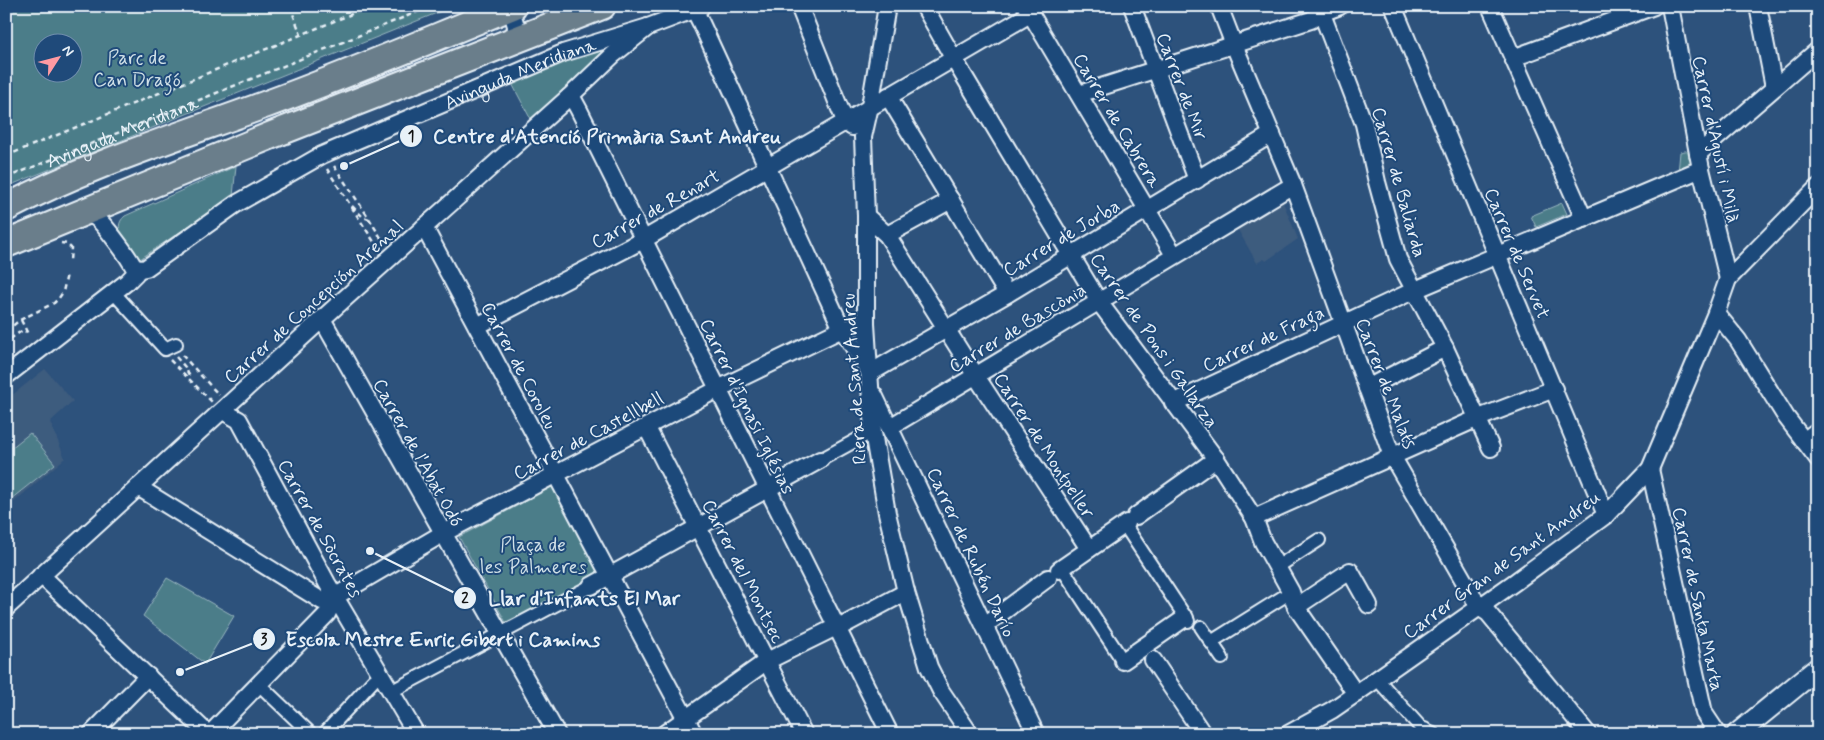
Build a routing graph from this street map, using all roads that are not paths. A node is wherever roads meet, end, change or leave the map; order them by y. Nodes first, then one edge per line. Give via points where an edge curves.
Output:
1 (602, 6) edge
2 (799, 6) edge
3 (887, 6) edge
4 (1132, 6) edge
5 (1219, 6) edge
6 (1340, 6) edge
7 (1393, 6) edge
8 (1490, 6) edge
9 (1654, 6) edge
10 (1670, 6) edge
11 (1758, 6) edge
12 (511, 7) edge
13 (928, 8) edge
14 (697, 9) edge
15 (1028, 10) edge
16 (1320, 10) edge
17 (648, 27) junction
18 (515, 41) junction
19 (1234, 45) junction
20 (1818, 50) edge
21 (953, 58) junction
22 (1513, 58) junction
23 (1155, 69) junction
24 (1774, 87) junction
25 (1079, 94) junction
26 (888, 96) junction
27 (569, 97) junction
28 (870, 106) junction
29 (845, 121) junction
30 (1272, 134) junction
31 (862, 137) junction
32 (1700, 162) junction
33 (767, 166) junction
34 (1197, 180) junction
35 (59, 183) junction
36 (1293, 185) junction
37 (1818, 187) edge
38 (6, 197) edge
39 (951, 200) junction
40 (6, 208) edge
41 (1147, 208) junction
42 (79, 215) junction
43 (866, 216) junction
44 (1584, 219) junction
45 (424, 227) junction
46 (887, 236) junction
47 (644, 240) junction
48 (10, 254) edge
49 (1071, 255) junction
50 (1174, 255) junction
51 (1499, 258) junction
52 (135, 268) junction
53 (1728, 279) junction
54 (1415, 290) junction
55 (114, 293) junction
56 (1007, 294) junction
57 (1099, 302) junction
58 (1716, 312) junction
59 (322, 319) junction
60 (1343, 323) junction
61 (866, 324) junction
62 (477, 326) junction
63 (842, 329) junction
64 (946, 329) junction
65 (174, 348) road end
66 (1445, 348) junction
67 (6, 376) edge
68 (976, 376) junction
69 (870, 381) junction
70 (1367, 388) junction
71 (718, 389) junction
72 (1554, 389) junction
73 (1173, 403) junction
74 (223, 411) junction
75 (1476, 419) junction
76 (890, 426) junction
77 (646, 428) junction
78 (1818, 430) edge
79 (864, 436) dead end
80 (1804, 441) junction
81 (1491, 448) dead end
82 (1392, 456) junction
83 (1216, 459) junction
84 (1818, 459) edge
85 (820, 460) joint
86 (1650, 469) junction
87 (556, 475) junction
88 (138, 487) junction
89 (767, 488) junction
90 (1606, 514) junction
91 (1254, 518) junction
92 (1129, 521) junction
93 (699, 527) junction
94 (442, 534) junction
95 (1319, 540) dead end
96 (1089, 548) junction
97 (1277, 567) junction
98 (1056, 572) junction
99 (41, 575) junction
100 (611, 575) junction
101 (591, 586) joint
102 (906, 592) junction
103 (336, 596) junction
104 (1293, 600) junction
105 (1369, 605) dead end
106 (1479, 607) junction
107 (6, 608) edge
108 (1186, 620) joint
109 (985, 626) junction
110 (1201, 627) dead end
111 (838, 628) junction
112 (500, 635) junction
113 (1211, 642) junction
114 (1147, 652) junction
115 (1222, 658) dead end
116 (767, 661) junction
117 (1123, 661) joint
118 (1818, 668) edge
119 (148, 676) junction
120 (1377, 679) junction
121 (374, 680) dead end
122 (265, 690) dead end
123 (392, 691) junction
124 (1356, 694) junction
125 (686, 718) junction
126 (1427, 733) edge
127 (91, 734) edge
128 (209, 734) edge
129 (311, 734) edge
130 (324, 734) edge
131 (416, 734) edge
132 (557, 734) edge
133 (664, 734) edge
134 (694, 734) edge
135 (804, 734) edge
136 (890, 734) edge
137 (970, 734) edge
138 (1036, 734) edge
139 (1203, 734) edge
140 (1288, 734) edge
141 (1588, 734) edge
142 (1718, 734) edge
143 (1737, 734) edge

1 - 18 main road, Avinguda Meridiana
2 - 29 street
3 - 28 street, Riera de Sant Andreu
4 - 23 street, Carrer de Mir
5 - 19 street, Carrer de Malats
6 - 16 street
7 - 51 street, Carrer de Servet
8 - 22 street
9 - 22 street
10 - 32 street, Carrer d'Agustí i Milà
11 - 24 street
12 - 18 street via 516,26
12 - 35 main road, Avinguda Meridiana
13 - 21 street, Carrer de Pons i Gallarza
14 - 17 street, Avinguda Meridiana
14 - 33 street, Carrer de Rubén Darío via 696,13
15 - 21 street, Carrer de Renart
15 - 25 street, Carrer de Cabrera
16 - 19 street via 1311,20
16 - 54 street, Carrer de Baliarda via 1364,124 1398,259
17 - 27 street, Carrer de Concepción Arenal
17 - 52 street, Avinguda Meridiana via 564,53 322,155 236,204 146,268
18 - 42 main road, Avinguda Meridiana via 272,135
19 - 23 street
19 - 30 street, Carrer de Malats
20 - 24 street, Carrer de Fraga
21 - 26 street, Carrer de Renart
21 - 49 street, Carrer de Pons i Gallarza
22 - 44 street
23 - 25 street
23 - 34 street, Carrer de Mir
24 - 32 street, Carrer de Fraga
25 - 41 street, Carrer de Cabrera
26 - 28 street, Carrer de Renart
26 - 39 street
27 - 45 street, Carrer de Concepción Arenal
27 - 47 street, Carrer d'Ignasi Iglésias via 579,110
28 - 29 street, Carrer de Renart
28 - 31 street, Riera de Sant Andreu
29 - 31 street
29 - 33 street, Carrer de Renart
30 - 34 street, Carrer de Jorba
30 - 36 street, Carrer de Malats
31 - 43 street, Riera de Sant Andreu
32 - 44 street, Carrer de Fraga
32 - 53 street, Carrer d'Agustí i Milà
33 - 47 street, Carrer de Renart
33 - 63 street, Carrer de Rubén Darío
34 - 41 street, Carrer de Jorba
35 - 38 main road, Avinguda Meridiana
35 - 40 main road, Avinguda Meridiana
36 - 50 street, Carrer de Bascònia
36 - 60 street, Carrer de Malats
37 - 53 street, Carrer Gran de Sant Andreu
39 - 46 street
39 - 56 street
41 - 49 street, Carrer de Jorba
41 - 50 street, Carrer de Cabrera
42 - 48 main road, Avinguda Meridiana
42 - 52 street via 94,216
43 - 46 street, Carrer de Montpeller
43 - 61 street, Riera de Sant Andreu
44 - 51 street, Carrer de Fraga
45 - 59 street, Carrer de Concepción Arenal
45 - 62 street, Carrer de Coroleu
46 - 64 street, Carrer de Montpeller
47 - 62 street, Carrer de Renart
47 - 71 street, Carrer d'Ignasi Iglésias
49 - 56 street, Carrer de Jorba
49 - 57 street, Carrer de Pons i Gallarza
50 - 57 street, Carrer de Bascònia
51 - 54 street, Carrer de Fraga
51 - 72 street, Carrer de Servet
52 - 55 street via 134,276
53 - 58 street, Carrer Gran de Sant Andreu
54 - 60 street, Carrer de Fraga
54 - 66 street, Carrer de Baliarda
55 - 65 street via 165,349
55 - 67 street
56 - 64 street, Carrer de Jorba
57 - 68 street, Carrer de Bascònia
57 - 73 street, Carrer de Pons i Gallarza
58 - 80 street
58 - 86 street, Carrer Gran de Sant Andreu
59 - 74 street, Carrer de Concepción Arenal
59 - 94 street, Carrer de l'Abat Odó
60 - 70 street, Carrer de Malats
60 - 73 street, Carrer de Fraga
61 - 63 street, Carrer de Castellbell
61 - 69 street, Riera de Sant Andreu
62 - 87 street, Carrer de Coroleu
63 - 69 street, Carrer de Rubén Darío
63 - 71 street, Carrer de Castellbell
64 - 68 street, Carrer de Montpeller
64 - 69 street, Carrer de Jorba
66 - 70 street
66 - 75 street, Carrer de Baliarda
68 - 76 street, Carrer de Bascònia
68 - 96 street, Carrer de Montpeller
69 - 76 street, Carrer de Rubén Darío
69 - 102 street, Riera de Sant Andreu via 873,432 887,513
70 - 82 street, Carrer de Malats
71 - 77 street, Carrer de Castellbell
71 - 89 street, Carrer d'Ignasi Iglésias
72 - 75 street
72 - 90 street, Carrer de Servet
73 - 83 street, Carrer de Pons i Gallarza
74 - 88 street, Carrer de Concepción Arenal
74 - 103 street, Carrer de Sòcrates via 239,420
75 - 81 street, Carrer de Baliarda
75 - 82 street
76 - 109 street, Carrer de Rubén Darío
77 - 87 street, Carrer de Castellbell
77 - 93 street, Carrer del Montsec
78 - 80 street
79 - 85 street
80 - 84 street
82 - 91 street
82 - 106 street, Carrer de Malats
83 - 91 street, Carrer de Pons i Gallarza
83 - 92 street
85 - 89 street
86 - 90 street, Carrer Gran de Sant Andreu
86 - 142 street, Carrer de Santa Marta via 1704,713
87 - 94 street, Carrer de Castellbell
87 - 100 street, Carrer de Coroleu
88 - 99 street, Carrer de Concepción Arenal
88 - 103 street via 322,600
89 - 93 street
89 - 111 street, Carrer d'Ignasi Iglésias
90 - 106 street, Carrer Gran de Sant Andreu
91 - 97 street, Carrer de Pons i Gallarza
92 - 96 street
92 - 108 street
93 - 100 street
93 - 116 street, Carrer del Montsec
94 - 103 street, Carrer de Castellbell
94 - 112 street, Carrer de l'Abat Odó
95 - 97 street
96 - 98 street
97 - 104 street, Carrer de Pons i Gallarza
98 - 109 street
98 - 117 street
99 - 107 street, Carrer de Concepción Arenal
99 - 119 street
100 - 101 street
100 - 125 street, Carrer de Coroleu
101 - 112 street
102 - 111 street
102 - 137 street, Riera de Sant Andreu via 929,667
103 - 123 street, Carrer de Sòcrates
103 - 128 street via 327,614
104 - 105 street via 1350,571
104 - 113 street
104 - 124 street, Carrer de Pons i Gallarza
106 - 120 street, Carrer Gran de Sant Andreu
106 - 141 street, Carrer de Malats via 1488,613
108 - 114 street
109 - 138 street, Carrer de Rubén Darío
110 - 113 street
111 - 116 street
111 - 136 street, Carrer d'Ignasi Iglésias
112 - 123 street
112 - 132 street, Carrer de l'Abat Odó
113 - 115 street
114 - 117 street
114 - 139 street
116 - 125 street
116 - 135 street, Carrer del Montsec
118 - 143 street
119 - 127 street
119 - 128 street
120 - 124 street, Carrer Gran de Sant Andreu
120 - 126 street
121 - 130 street
122 - 129 street
123 - 131 street, Carrer de Sòcrates
124 - 140 street, Carrer Gran de Sant Andreu
125 - 133 street
125 - 134 street, Carrer de Coroleu

